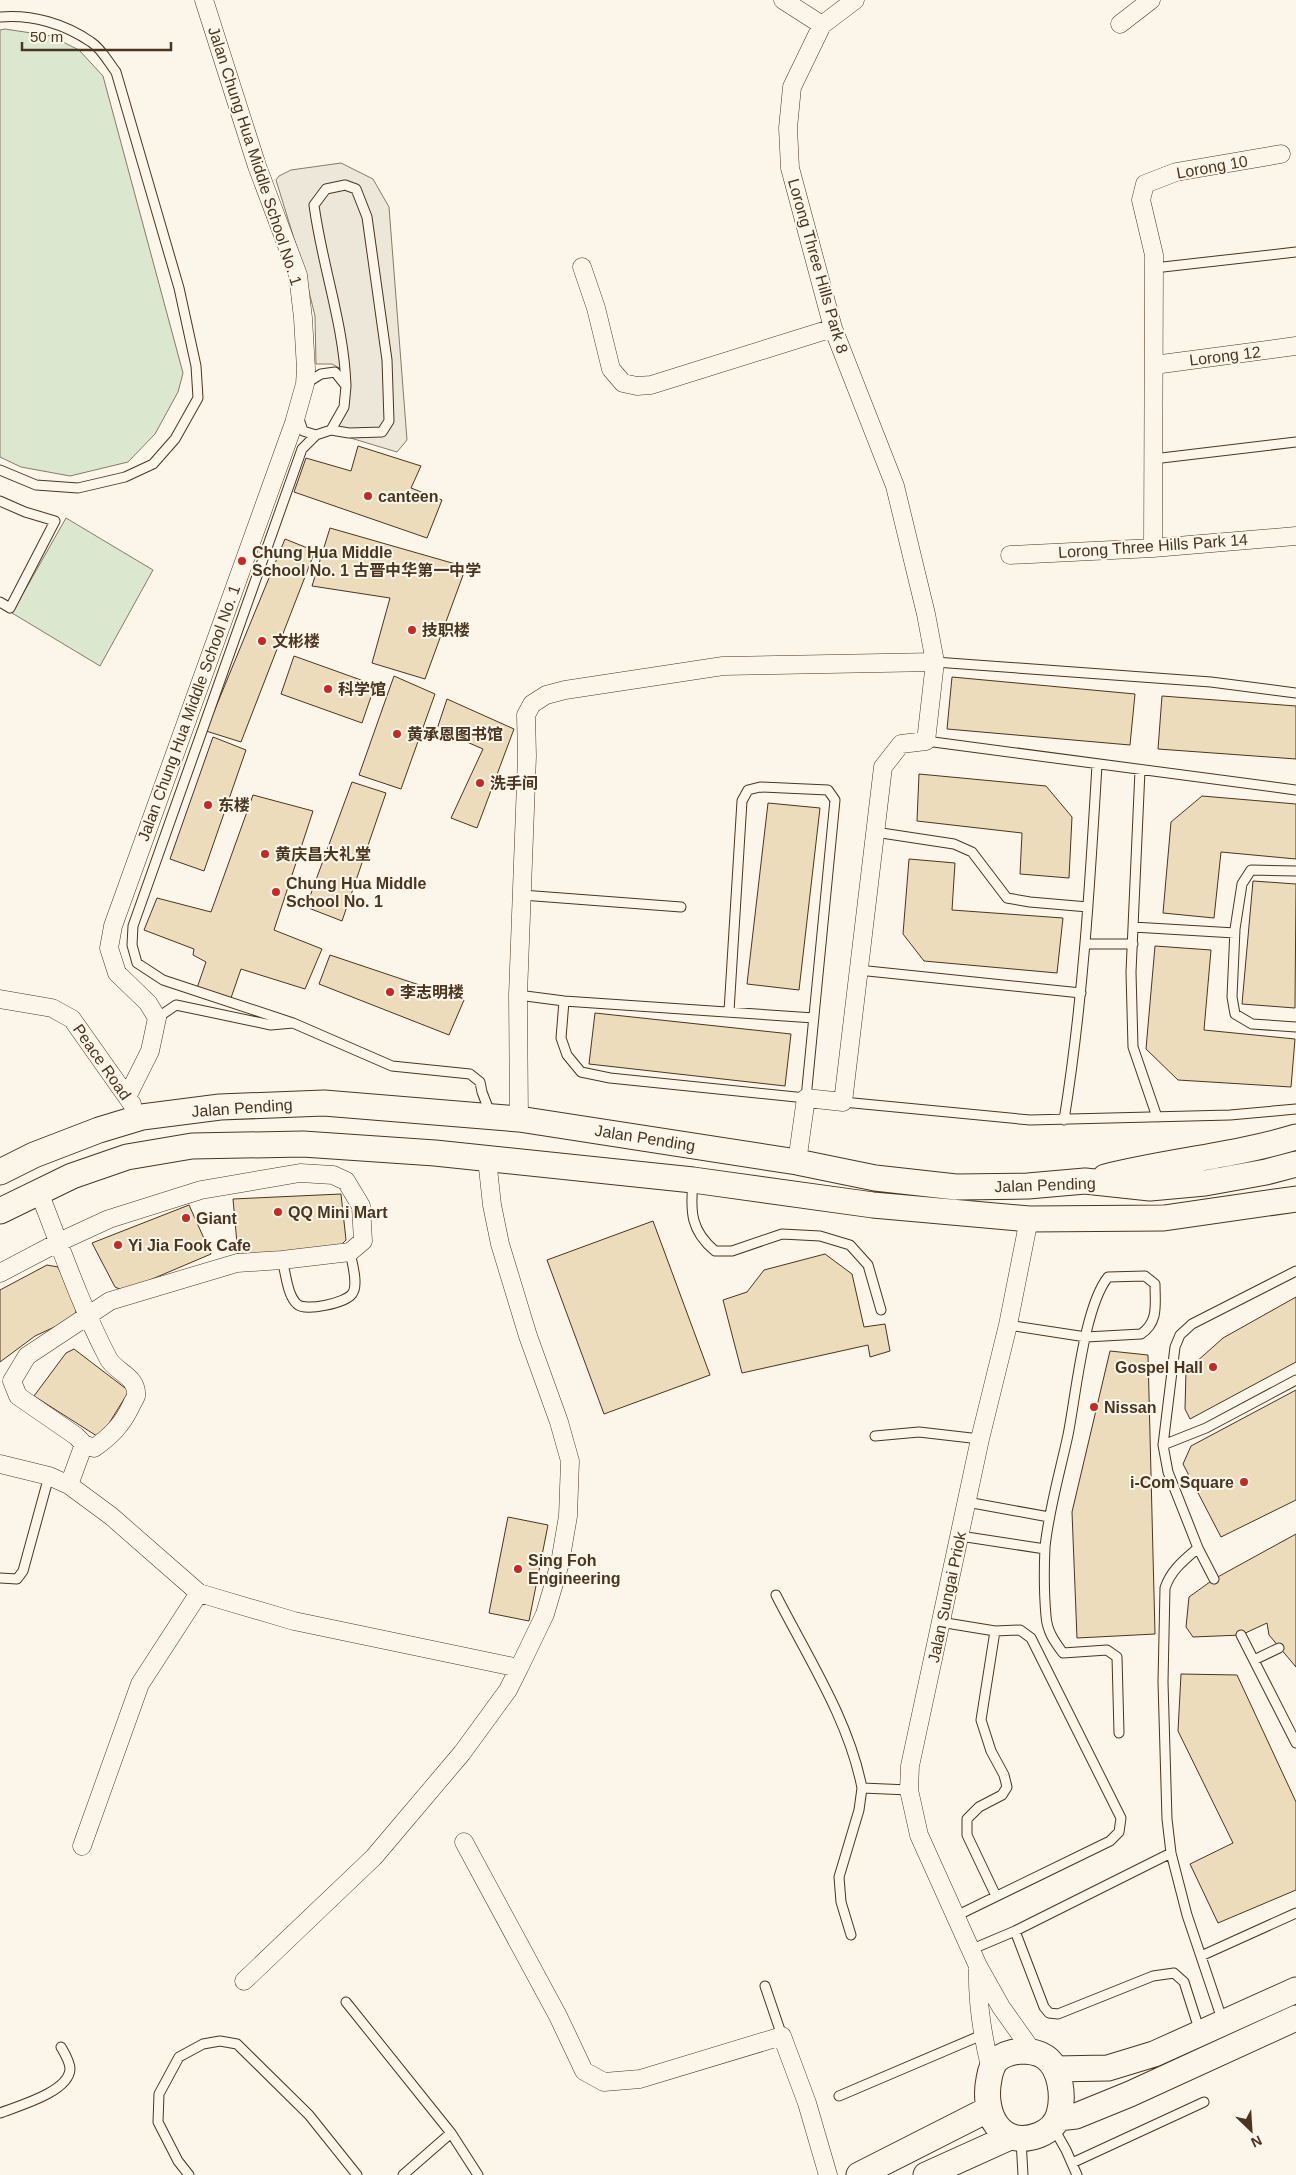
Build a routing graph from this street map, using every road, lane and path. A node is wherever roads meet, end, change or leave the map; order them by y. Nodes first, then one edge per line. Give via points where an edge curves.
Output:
1 (204, 0) edge
2 (783, 0) edge
3 (855, 0) edge
4 (1151, 0) edge
5 (0, 17) edge
6 (1120, 24) dead end
7 (822, 25) junction
8 (1281, 154) dead end
9 (1296, 252) edge
10 (582, 267) dead end
11 (1154, 268) junction
12 (833, 328) junction
13 (1296, 346) edge
14 (1154, 365) junction
15 (305, 384) junction
16 (346, 386) junction
17 (297, 413) junction
18 (331, 430) junction
19 (316, 435) junction
20 (1296, 442) edge
21 (1153, 459) junction
22 (0, 470) edge
23 (0, 501) edge
24 (1296, 536) edge
25 (1153, 548) junction
26 (1010, 555) dead end
27 (0, 602) edge
28 (935, 662) junction
29 (1296, 693) edge
30 (926, 741) junction
31 (1097, 765) junction
32 (1140, 770) junction
33 (1296, 790) edge
34 (875, 832) junction
35 (1296, 871) edge
36 (522, 895) junction
37 (681, 906) dead end
38 (1088, 907) junction
39 (1133, 927) junction
40 (1235, 933) junction
41 (1086, 944) junction
42 (1133, 944) junction
43 (858, 970) junction
44 (1081, 993) junction
45 (518, 995) junction
46 (0, 999) edge
47 (564, 1001) junction
48 (729, 1011) junction
49 (157, 1018) junction
50 (814, 1018) junction
51 (293, 1023) junction
52 (1296, 1027) edge
53 (127, 1097) junction
54 (806, 1098) junction
55 (843, 1102) junction
56 (1296, 1109) edge
57 (491, 1116) junction
58 (142, 1117) junction
59 (1157, 1117) junction
60 (519, 1119) junction
61 (1064, 1120) junction
62 (1296, 1137) edge
63 (322, 1145) junction
64 (487, 1159) junction
65 (797, 1162) junction
66 (1296, 1164) edge
67 (0, 1172) edge
68 (316, 1174) junction
69 (693, 1180) junction
70 (1085, 1181) junction
71 (39, 1192) junction
72 (1296, 1199) edge
73 (0, 1212) edge
74 (1029, 1219) junction
75 (59, 1242) junction
76 (350, 1252) junction
77 (282, 1260) junction
78 (1296, 1271) edge
79 (0, 1272) edge
80 (881, 1310) dead end
81 (86, 1316) junction
82 (1008, 1325) junction
83 (1086, 1337) junction
84 (1296, 1380) edge
85 (875, 1436) dead end
86 (980, 1439) junction
87 (84, 1444) junction
88 (1163, 1445) junction
89 (0, 1464) edge
90 (49, 1476) junction
91 (69, 1485) junction
92 (967, 1502) junction
93 (1049, 1517) junction
94 (960, 1536) junction
95 (1198, 1548) junction
96 (1045, 1549) junction
97 (0, 1578) edge
98 (1214, 1579) dead end
99 (199, 1593) junction
100 (776, 1595) dead end
101 (940, 1622) junction
102 (995, 1631) junction
103 (1241, 1635) dead end
104 (1279, 1648) dead end
105 (1254, 1660) junction
106 (519, 1668) junction
107 (1119, 1733) dead end
108 (1296, 1743) edge
109 (862, 1788) junction
110 (908, 1790) junction
111 (464, 1842) dead end
112 (82, 1846) dead end
113 (1171, 1853) junction
114 (996, 1896) junction
115 (1296, 1914) edge
116 (954, 1917) junction
117 (1015, 1931) junction
118 (851, 1935) dead end
119 (970, 1950) junction
120 (1201, 1956) junction
121 (978, 1966) junction
122 (244, 1982) dead end
123 (765, 1986) dead end
124 (1296, 1990) edge
125 (346, 2002) dead end
126 (1296, 2018) edge
127 (1223, 2024) junction
128 (982, 2035) junction
129 (1200, 2035) junction
130 (782, 2036) junction
131 (61, 2048) dead end
132 (1033, 2052) junction
133 (1055, 2069) junction
134 (991, 2070) junction
135 (839, 2096) dead end
136 (1204, 2102) dead end
137 (989, 2109) junction
138 (0, 2113) edge
139 (1055, 2123) junction
140 (451, 2132) junction
141 (1015, 2138) junction
142 (1072, 2163) junction
143 (189, 2175) edge
144 (356, 2175) edge
145 (403, 2175) edge
146 (478, 2175) edge
147 (828, 2175) edge
148 (859, 2175) edge
149 (926, 2175) edge
150 (1023, 2175) edge
151 (1077, 2175) edge

1 - 15 street, Jalan Chung Hua Middle School No. 1 via 257,166 298,275
2 - 7 street
3 - 7 street, Lorong Three Hills Park 8
4 - 6 street
5 - 22 lane via 51,22 93,43 116,72 179,288 196,366 198,398 175,439 152,464 125,477 78,488 36,485
7 - 12 street, Lorong Three Hills Park 8 via 792,87 788,128 790,168
8 - 11 street, Lorong 10 via 1176,172 1145,184 1141,200
9 - 11 lane
10 - 12 street via 611,369 623,383 651,385
11 - 14 street
12 - 28 street, Lorong Three Hills Park 8 via 895,486
13 - 14 street, Lorong 12
14 - 21 street
15 - 16 lane via 321,374 334,372
15 - 17 street, Jalan Chung Hua Middle School No. 1
16 - 18 lane via 344,407
16 - 18 lane via 340,326 318,239 314,206 326,189 344,185 356,189 368,216 387,360 389,421 382,432
17 - 19 lane via 303,431
17 - 49 street, Jalan Chung Hua Middle School No. 1 via 113,926 109,948 117,973 148,1002
18 - 19 lane
19 - 51 lane via 302,449 133,926 132,945 137,962 163,980
20 - 21 lane
21 - 25 street
23 - 27 lane via 55,521 10,608
24 - 25 street, Lorong Three Hills Park 14
25 - 26 street, Lorong Three Hills Park 14
28 - 29 lane via 1211,682
28 - 30 street, Lorong Three Hills Park 8
28 - 36 street via 723,666 546,695 532,704 526,715
30 - 31 lane
30 - 34 street via 901,744 883,767
31 - 32 lane
31 - 38 lane
32 - 33 lane
32 - 39 lane
34 - 38 lane via 954,844 972,852 1007,898
34 - 43 street
35 - 40 lane via 1251,870 1242,884
36 - 37 lane
36 - 45 street
38 - 41 lane
39 - 40 lane
39 - 42 lane
40 - 52 lane via 1232,997 1235,1014 1252,1024
41 - 42 lane
41 - 44 lane
42 - 59 lane via 1133,1047
43 - 44 lane
43 - 55 street
44 - 61 lane
45 - 47 lane
45 - 60 street
46 - 53 street, Peace Road via 52,1008 72,1019
47 - 48 lane
47 - 54 lane via 561,1038 567,1055 581,1072 610,1078
48 - 50 lane
48 - 50 lane via 742,801 748,790 760,786 816,788 828,790 835,800
49 - 51 lane via 176,1005 271,1025
49 - 53 street via 150,1051
50 - 54 lane
51 - 57 lane via 392,1066 470,1074 480,1082
53 - 58 street, Peace Road
54 - 55 street
54 - 65 street
55 - 61 lane via 1030,1120
56 - 59 lane
57 - 58 main road, Jalan Pending via 324,1103 220,1107
57 - 60 main road, Jalan Pending
58 - 67 main road, Jalan Pending via 43,1151
59 - 61 lane
60 - 65 main road, Jalan Pending
62 - 70 main road via 1214,1157 1146,1166
63 - 64 main road, Jalan Pending
63 - 68 street
63 - 71 main road, Jalan Pending via 192,1146 127,1158 72,1176
64 - 69 main road, Jalan Pending
64 - 106 street via 500,1244 570,1461 568,1516 560,1563 545,1614
65 - 70 main road, Jalan Pending via 875,1178 956,1187
66 - 70 main road, Jalan Pending via 1205,1183 1150,1188
68 - 75 street via 300,1173 201,1190 109,1220
68 - 76 street via 333,1175 346,1181 361,1206 363,1241
69 - 74 main road, Jalan Pending via 873,1205
69 - 80 lane via 690,1210 693,1221 705,1243 715,1251 732,1251 782,1234 820,1236 850,1245 868,1265
71 - 73 main road, Jalan Pending
71 - 75 street
72 - 74 main road, Jalan Pending via 1164,1218
74 - 82 street, Jalan Sungai Priok
75 - 79 street
75 - 81 street
76 - 77 street
76 - 77 lane via 355,1285 352,1294 341,1302 304,1308 297,1305 292,1297
77 - 81 street via 237,1263 189,1276 110,1301
78 - 88 lane via 1192,1324 1180,1335 1175,1347
81 - 87 street via 111,1365 134,1383 136,1396 123,1423 109,1438 94,1448
81 - 87 street via 27,1356 12,1381 18,1396
82 - 83 lane
82 - 86 street, Jalan Sungai Priok
83 - 83 lane via 1100,1287 1108,1277 1146,1276 1155,1284 1155,1317 1148,1330 1141,1334
83 - 93 lane
84 - 88 lane via 1206,1428
85 - 86 lane via 919,1432
86 - 92 street, Jalan Sungai Priok
87 - 91 street
88 - 95 lane via 1168,1472
89 - 90 street
90 - 91 street
90 - 97 lane via 23,1571 17,1579
91 - 99 street via 111,1516
92 - 93 lane
92 - 94 street, Jalan Sungai Priok
93 - 96 lane
94 - 96 lane
94 - 101 street, Jalan Sungai Priok
95 - 98 lane
95 - 113 lane via 1176,1567 1165,1588 1163,1682
96 - 107 lane via 1049,1633 1063,1653 1106,1650 1117,1657
99 - 106 street via 294,1621
99 - 112 street via 140,1684
100 - 109 lane via 845,1730
101 - 102 lane
101 - 110 street, Jalan Sungai Priok via 910,1766
102 - 114 lane via 981,1720 990,1751 1007,1787 1002,1795 967,1818 967,1835
102 - 114 lane via 1020,1630 1031,1638 1122,1818 1119,1832 1110,1842
103 - 105 lane
104 - 105 lane
105 - 108 lane
106 - 122 street via 508,1690 462,1753 374,1857
109 - 110 lane
109 - 118 lane via 859,1810 838,1877 841,1902
110 - 116 street, Jalan Sungai Priok via 919,1835
111 - 130 street via 584,2071 604,2082 640,2079
113 - 117 lane
113 - 120 lane
114 - 116 lane
115 - 120 lane
116 - 119 street, Jalan Sungai Priok
117 - 119 lane
117 - 129 lane via 1049,2013 1058,2014 1153,1976 1174,1973 1184,1982
119 - 121 street, Jalan Sungai Priok
120 - 127 lane
121 - 128 street via 977,2000
121 - 132 street, Jalan Sungai Priok
123 - 130 lane
124 - 127 main road
125 - 140 lane
126 - 139 main road via 1130,2094
127 - 129 main road
128 - 134 street
128 - 135 lane
129 - 133 main road via 1108,2068
130 - 147 street
131 - 138 lane via 70,2068 64,2082 50,2092
132 - 133 main road via 1044,2056
132 - 134 main road via 1020,2050 1007,2054 997,2059
133 - 139 main road via 1061,2097
134 - 137 main road via 987,2088
136 - 142 lane
137 - 141 main road via 995,2123
137 - 148 main road
139 - 141 main road via 1041,2134
139 - 142 lane
140 - 145 lane
140 - 146 lane
141 - 149 main road
141 - 150 lane
142 - 151 lane
143 - 144 lane via 158,2122 159,2094 179,2058 203,2044 220,2041 237,2044 309,2115

